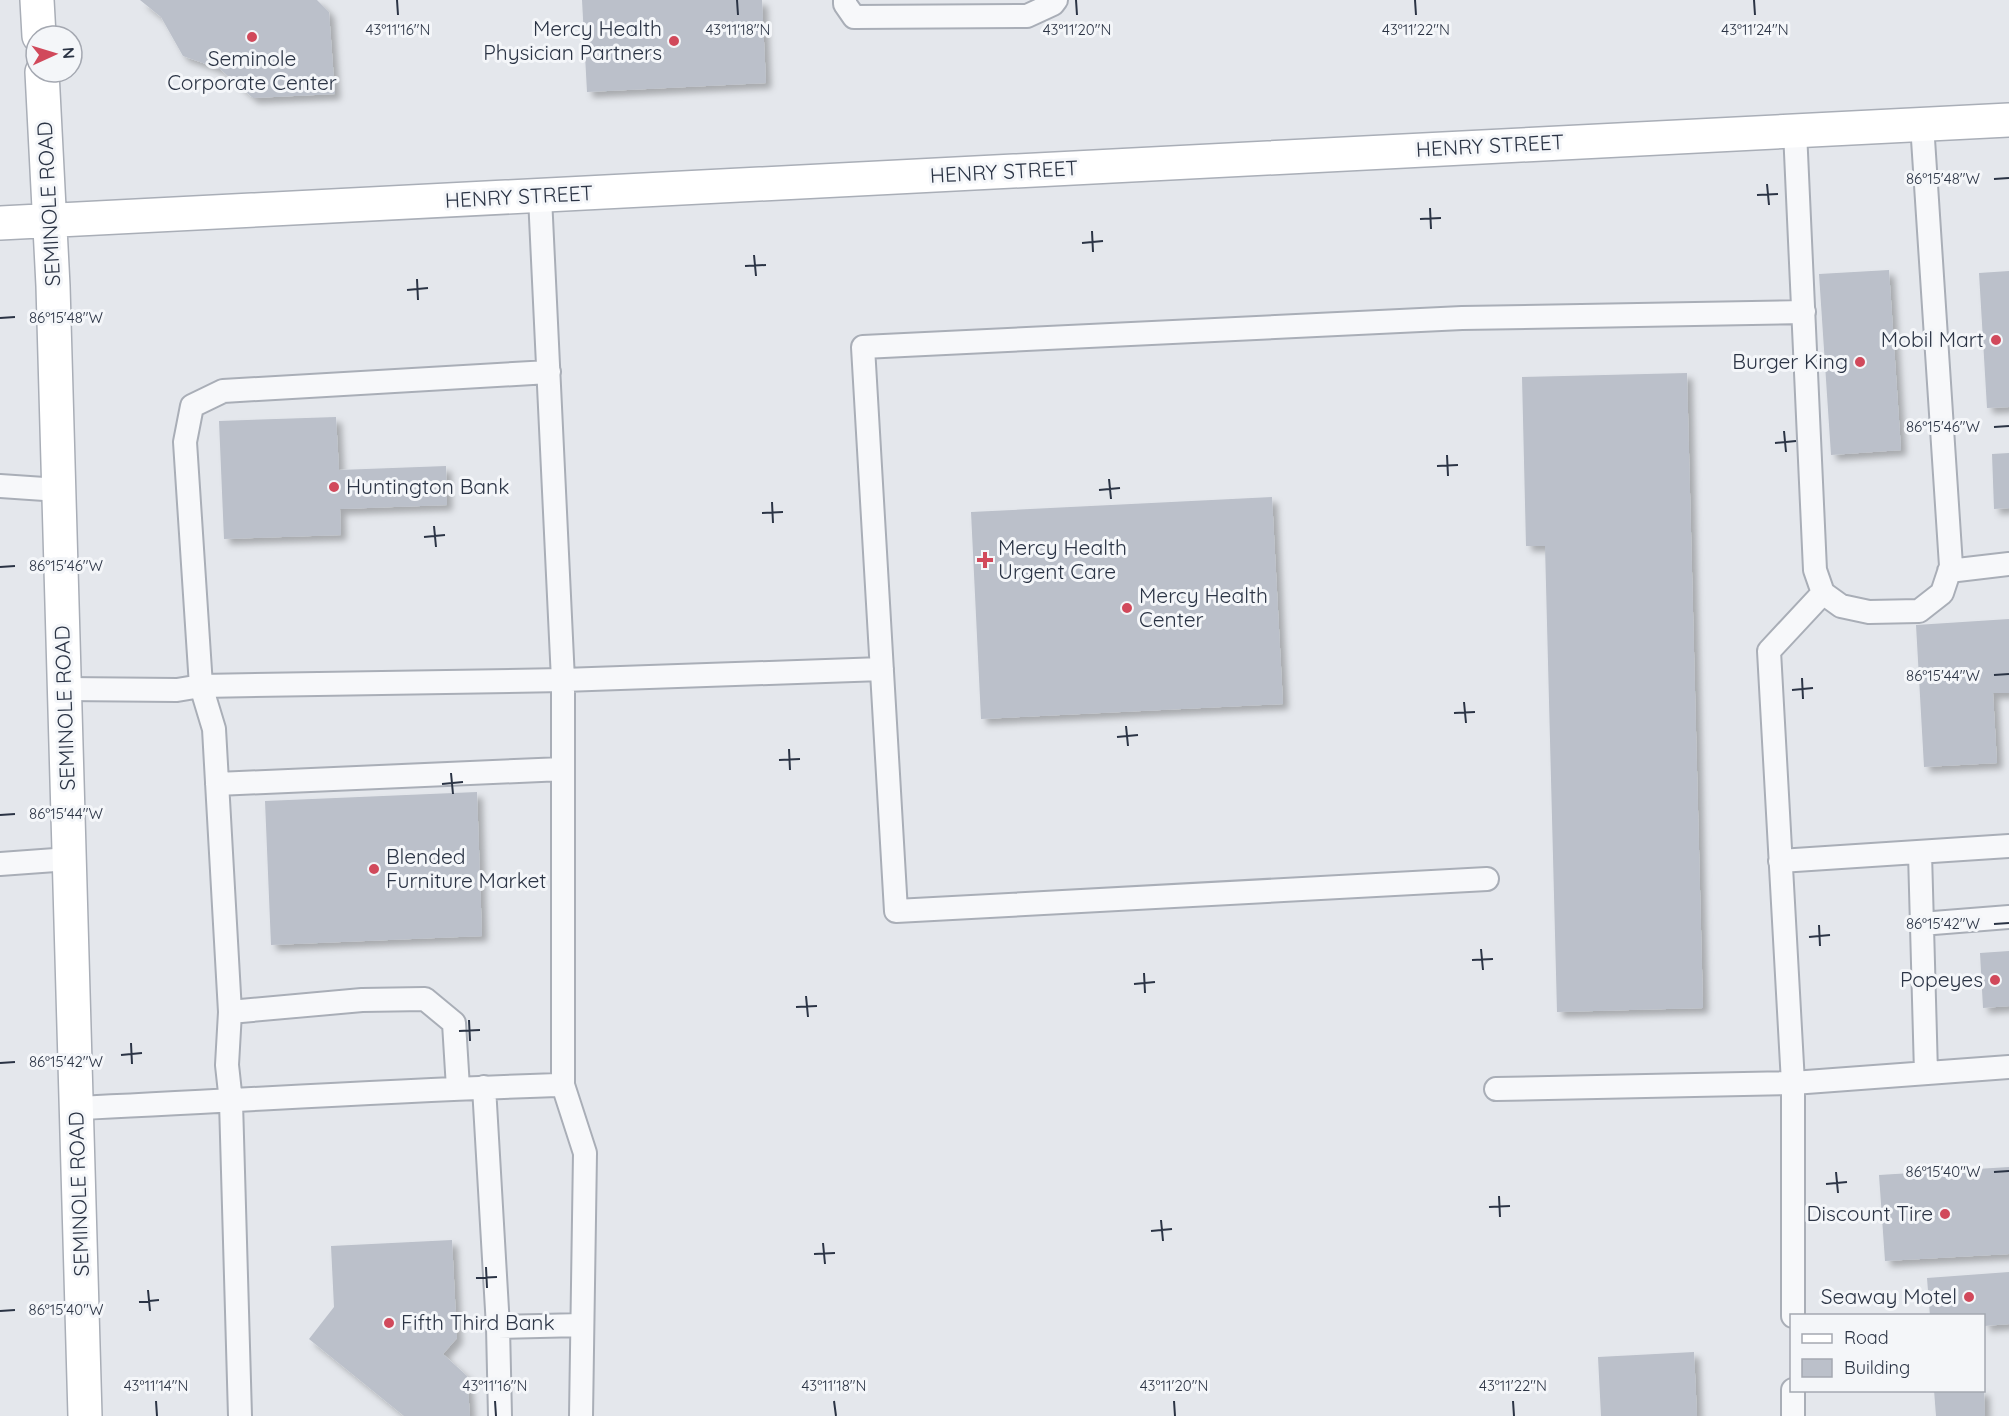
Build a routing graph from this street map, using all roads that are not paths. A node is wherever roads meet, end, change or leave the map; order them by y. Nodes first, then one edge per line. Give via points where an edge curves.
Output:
1 (37, 0) edge
2 (845, 0) edge
3 (1056, 0) edge
4 (38, 24) edge
5 (43, 84) edge
6 (2009, 120) edge
7 (1922, 124) junction
8 (1795, 131) junction
9 (540, 197) junction
10 (51, 220) junction
11 (0, 223) edge
12 (1804, 312) junction
13 (549, 372) junction
14 (0, 486) edge
15 (59, 490) junction
16 (2009, 564) edge
17 (1949, 572) junction
18 (1822, 593) junction
19 (882, 669) junction
20 (563, 680) junction
21 (201, 687) junction
22 (64, 689) junction
23 (563, 769) junction
24 (217, 784) junction
25 (2009, 846) edge
26 (1920, 853) junction
27 (69, 859) junction
28 (1780, 861) junction
29 (0, 864) edge
30 (1486, 879) dead end
31 (2009, 917) edge
32 (1921, 924) junction
33 (230, 1012) junction
34 (2009, 1067) edge
35 (1926, 1073) junction
36 (1793, 1083) junction
37 (563, 1085) junction
38 (484, 1087) junction
39 (458, 1088) junction
40 (1496, 1089) dead end
41 (231, 1102) junction
42 (77, 1108) junction
43 (1793, 1314) edge
44 (582, 1325) junction
45 (498, 1327) junction
46 (1793, 1392) edge
47 (86, 1416) edge
48 (240, 1416) edge
49 (500, 1416) edge
50 (581, 1416) edge
51 (1793, 1416) edge

1 - 4 street
2 - 3 lane via 854,17 877,17 1028,16
5 - 10 street, SEMINOLE ROAD
6 - 7 street, HENRY STREET
7 - 8 street, HENRY STREET
7 - 17 lane
8 - 9 street, HENRY STREET
8 - 12 lane
9 - 10 street, HENRY STREET
9 - 13 lane
10 - 11 street, HENRY STREET
10 - 15 street, SEMINOLE ROAD
12 - 18 lane via 1815,570
12 - 19 lane via 1462,318 863,347
13 - 20 lane
13 - 21 lane via 223,391 192,406 185,442
14 - 15 lane
15 - 22 street, SEMINOLE ROAD
16 - 17 lane
17 - 18 lane via 1942,593 1919,611 1869,612 1841,606
18 - 28 lane via 1769,651
19 - 20 lane
19 - 30 lane via 896,911
20 - 21 lane
20 - 23 lane
21 - 22 lane
21 - 24 lane via 214,729
22 - 27 street, SEMINOLE ROAD
23 - 24 lane
23 - 37 lane
24 - 33 lane
25 - 26 lane
26 - 28 lane
26 - 32 lane
27 - 29 lane
27 - 42 street, SEMINOLE ROAD
28 - 36 lane
31 - 32 lane
32 - 35 lane
33 - 39 lane via 362,1000 424,999 454,1023
33 - 41 lane via 227,1065
34 - 35 lane
35 - 36 lane
36 - 40 lane
36 - 43 lane
37 - 38 lane
37 - 44 lane via 585,1153
38 - 39 lane
38 - 45 lane
39 - 41 lane
41 - 42 lane
41 - 48 lane
42 - 47 street, SEMINOLE ROAD
44 - 45 lane
44 - 50 lane
45 - 49 lane
46 - 51 lane

